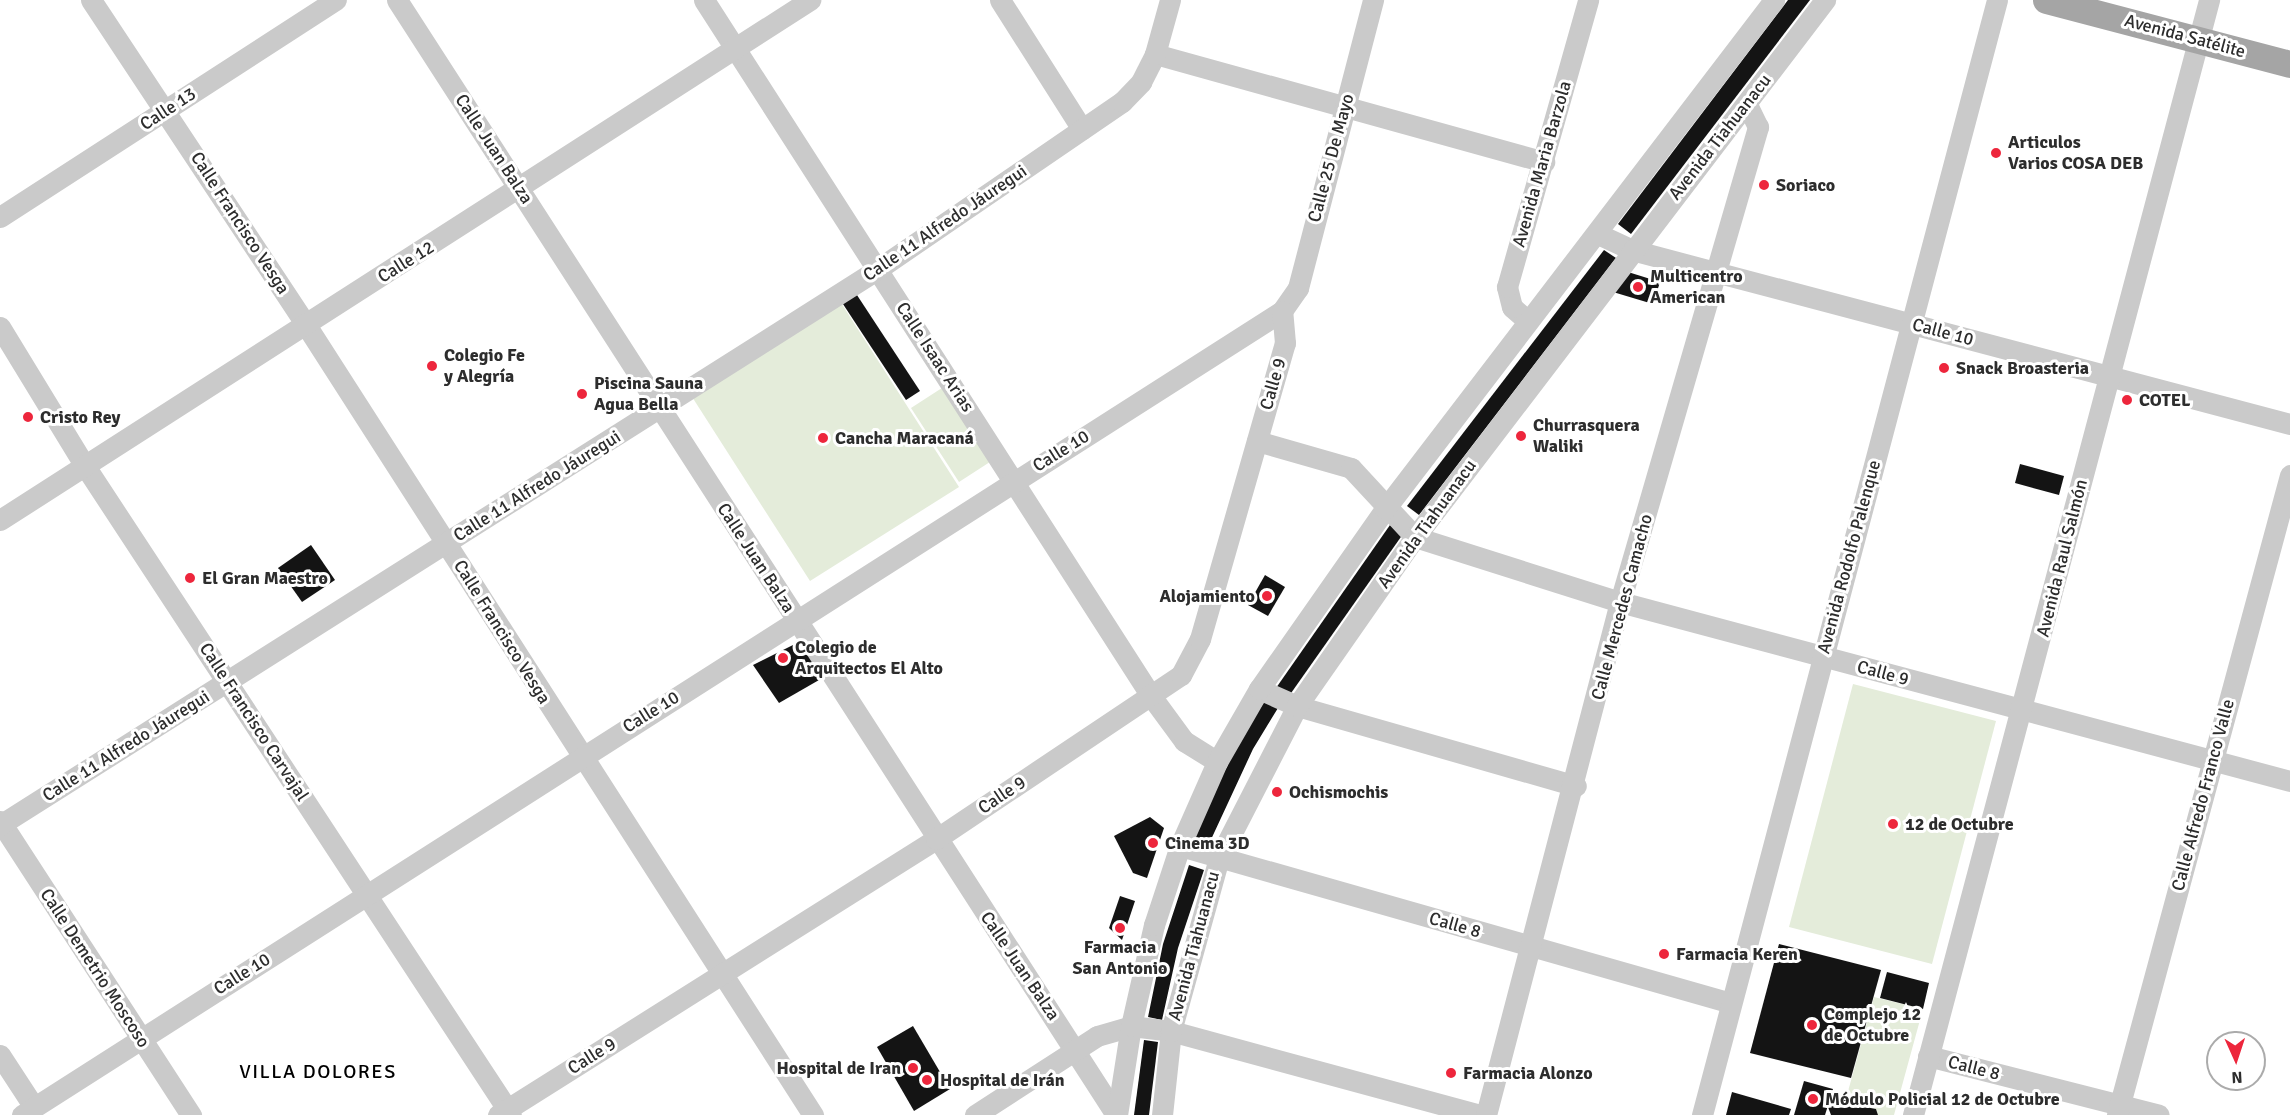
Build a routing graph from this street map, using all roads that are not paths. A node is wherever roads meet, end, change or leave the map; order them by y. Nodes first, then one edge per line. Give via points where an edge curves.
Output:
1 (91, 0) edge
2 (336, 0) edge
3 (397, 0) edge
4 (704, 0) edge
5 (810, 0) edge
6 (1000, 0) edge
7 (1170, 0) edge
8 (1373, 0) edge
9 (1588, 0) edge
10 (1774, 0) edge
11 (1825, 0) edge
12 (1997, 0) edge
13 (2046, 0) edge
14 (2209, 0) edge
15 (2198, 40) junction
16 (735, 48) junction
17 (1155, 54) junction
18 (2290, 64) edge
19 (1747, 104) junction
20 (1345, 106) junction
21 (166, 111) junction
22 (1082, 129) junction
23 (1544, 162) junction
24 (521, 189) junction
25 (0, 217) edge
26 (1598, 234) junction
27 (1632, 250) junction
28 (878, 269) junction
29 (1719, 273) junction
30 (1282, 311) junction
31 (1528, 321) junction
32 (1911, 324) junction
33 (306, 325) junction
34 (0, 327) edge
35 (2109, 376) junction
36 (660, 409) junction
37 (2290, 424) edge
38 (1257, 441) junction
39 (85, 466) junction
40 (2290, 475) edge
41 (1013, 481) junction
42 (1385, 509) junction
43 (0, 520) edge
44 (1415, 537) junction
45 (446, 543) junction
46 (1620, 602) junction
47 (797, 622) junction
48 (1823, 657) junction
49 (228, 682) junction
50 (1259, 689) junction
51 (1151, 696) junction
52 (1297, 706) junction
53 (2024, 710) junction
54 (580, 756) junction
55 (2212, 760) junction
56 (1218, 762) junction
57 (2290, 781) edge
58 (1576, 786) junction
59 (1, 823) edge
60 (936, 839) junction
61 (1180, 846) junction
62 (1219, 858) junction
63 (368, 895) junction
64 (1533, 947) junction
65 (723, 974) junction
66 (1731, 1003) junction
67 (1131, 1026) junction
68 (1171, 1031) junction
69 (141, 1039) junction
70 (1077, 1050) junction
71 (0, 1055) edge
72 (1928, 1056) junction
73 (2118, 1110) edge
74 (28, 1111) edge
75 (505, 1113) edge
76 (191, 1115) edge
77 (813, 1115) edge
78 (975, 1115) edge
79 (1117, 1115) edge
80 (1162, 1115) edge
81 (1481, 1115) edge
82 (1486, 1115) edge
83 (1702, 1115) edge
84 (1913, 1115) edge
85 (2159, 1115) edge

1 - 21 street, Calle Francisco Vesga
2 - 21 street, Calle 13
3 - 24 street, Calle Juan Balza
4 - 16 street, Calle Isaac Arias
5 - 16 street, Calle 12
6 - 22 street
7 - 17 street, Calle 11 Alfredo Jáuregui
8 - 20 street, Calle 25 De Mayo
9 - 23 street, Avenida Maria Barzola
10 - 26 street, Avenida Tiahuanacu
11 - 19 street, Avenida Tiahuanacu
12 - 32 street, Avenida Rodolfo Palenque
13 - 15 main road, Avenida Satélite
14 - 15 street, Avenida Raul Salmón
15 - 18 main road, Avenida Satélite
15 - 35 street, Avenida Raul Salmón
16 - 24 street, Calle 12
16 - 28 street, Calle Isaac Arias
17 - 20 street
17 - 22 street, Calle 11 Alfredo Jáuregui via 1141,82 1122,102
19 - 27 street, Avenida Tiahuanacu
19 - 29 street, Calle Mercedes Camacho via 1758,127
20 - 23 street
20 - 30 street, Calle 25 De Mayo via 1298,288
21 - 25 street, Calle 13
21 - 33 street, Calle Francisco Vesga
22 - 28 street, Calle 11 Alfredo Jáuregui
23 - 31 street, Avenida Maria Barzola via 1507,287 1512,307
24 - 33 street, Calle 12
24 - 36 street, Calle Juan Balza
26 - 27 street, Calle 10
26 - 31 street, Avenida Tiahuanacu
27 - 29 street, Calle 10
27 - 44 street, Avenida Tiahuanacu
28 - 36 street, Calle 11 Alfredo Jáuregui
28 - 41 street, Calle Isaac Arias
29 - 32 street, Calle 10
29 - 46 street, Calle Mercedes Camacho
30 - 38 street, Calle 9 via 1285,343
30 - 41 street, Calle 10
31 - 42 street, Avenida Tiahuanacu
32 - 35 street, Calle 10
32 - 48 street, Avenida Rodolfo Palenque
33 - 39 street, Calle 12
33 - 45 street, Calle Francisco Vesga
34 - 39 street, Calle Francisco Carvajal
35 - 37 street, Calle 10
35 - 53 street, Avenida Raul Salmón
36 - 45 street, Calle 11 Alfredo Jáuregui
36 - 47 street, Calle Juan Balza
38 - 42 street, Calle 9 via 1351,468
38 - 51 street, Calle 9 via 1191,661 1181,675
39 - 43 street, Calle 12
39 - 49 street, Calle Francisco Carvajal
40 - 55 street, Calle Alfredo Franco Valle
41 - 47 street, Calle 10
41 - 51 street, Calle Isaac Arias
42 - 44 street, Calle 9
42 - 50 street, Avenida Tiahuanacu
44 - 46 street, Calle 9
44 - 52 street, Avenida Tiahuanacu
45 - 49 street, Calle 11 Alfredo Jáuregui
45 - 54 street, Calle Francisco Vesga
46 - 48 street, Calle 9
46 - 58 street, Calle Mercedes Camacho
47 - 54 street, Calle 10
47 - 60 street, Calle Juan Balza
48 - 53 street, Calle 9
48 - 66 street, Avenida Rodolfo Palenque
49 - 59 street, Calle 11 Alfredo Jáuregui
49 - 63 street, Calle Francisco Carvajal
50 - 52 street
50 - 56 street, Avenida Tiahuanacu
51 - 56 street, Calle Isaac Arias via 1184,741
51 - 60 street, Calle 9
52 - 58 street
52 - 62 street, Avenida Tiahuanacu
53 - 55 street, Calle 9
53 - 72 street, Avenida Raul Salmón
54 - 63 street, Calle 10
54 - 65 street, Calle Francisco Vesga
55 - 57 street, Calle 9
55 - 73 street, Calle Alfredo Franco Valle
56 - 61 street, Avenida Tiahuanacu
58 - 64 street, Calle Mercedes Camacho
59 - 69 street, Calle Demetrio Moscoso
60 - 65 street, Calle 9
60 - 70 street, Calle Juan Balza
61 - 62 street, Calle 8
61 - 67 street, Avenida Tiahuanacu via 1154,925
62 - 64 street, Calle 8
62 - 68 street, Avenida Tiahuanacu
63 - 69 street, Calle 10
63 - 75 street, Calle Francisco Carvajal
64 - 66 street, Calle 8
64 - 82 street, Calle Mercedes Camacho
65 - 75 street, Calle 9
65 - 77 street, Calle Francisco Vesga
66 - 83 street, Avenida Rodolfo Palenque
67 - 68 street
67 - 70 street via 1114,1028
67 - 79 street, Avenida Tiahuanacu
68 - 80 street, Avenida Tiahuanacu
68 - 81 street
69 - 74 street, Calle 10
69 - 76 street, Calle Demetrio Moscoso
70 - 78 street
70 - 79 street, Calle Juan Balza
71 - 74 street
72 - 73 street, Calle 8
72 - 84 street, Avenida Raul Salmón
73 - 85 street, Calle 8

